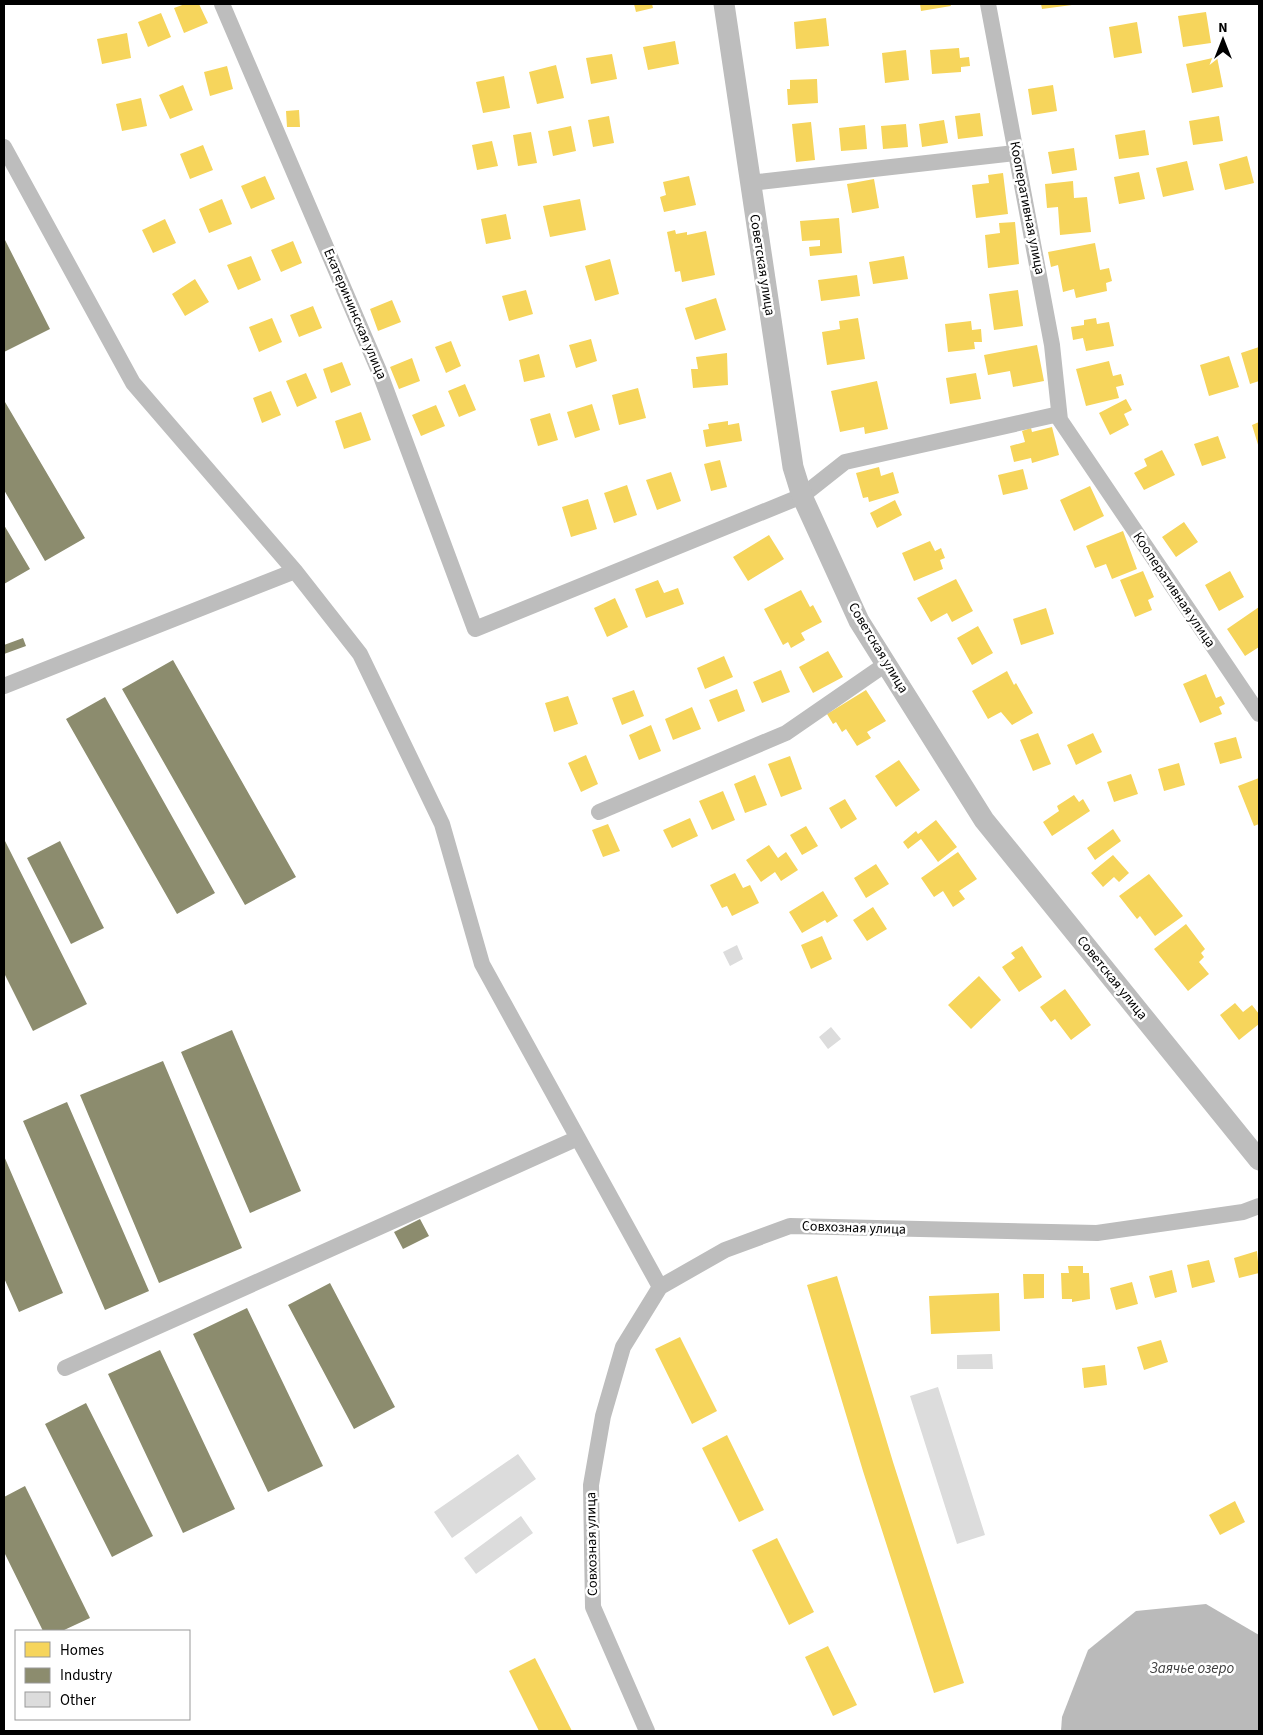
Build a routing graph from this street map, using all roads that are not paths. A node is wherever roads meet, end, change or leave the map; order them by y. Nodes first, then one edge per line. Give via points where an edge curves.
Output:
1 (222, 4) edge
2 (724, 4) edge
3 (988, 4) edge
4 (4, 147) edge
5 (1014, 153) junction
6 (750, 183) junction
7 (1059, 414) junction
8 (802, 496) junction
9 (295, 571) junction
10 (886, 664) junction
11 (4, 686) edge
12 (1259, 714) edge
13 (599, 812) dead end
14 (578, 1138) junction
15 (1254, 1153) edge
16 (1259, 1206) edge
17 (660, 1287) junction
18 (65, 1368) dead end
19 (647, 1731) edge

1 - 8 street, Екатерининская улица via 379,371 475,629
2 - 6 street, Советская улица
3 - 5 street, Кооперативная улица
4 - 9 street via 134,383
5 - 6 street
5 - 7 street, Кооперативная улица via 1052,345
6 - 8 street, Советская улица via 793,468
7 - 8 street via 845,462
7 - 12 street, Кооперативная улица
8 - 10 street, Советская улица via 859,621
9 - 11 street
9 - 14 street via 360,654 442,824 482,964
10 - 13 street via 786,733
10 - 15 street, Советская улица via 984,820
14 - 17 street
14 - 18 street
16 - 17 street, Совхозная улица via 1243,1212 1097,1233 790,1226 725,1250
17 - 19 street, Совхозная улица via 623,1346 604,1416 591,1485 593,1607

